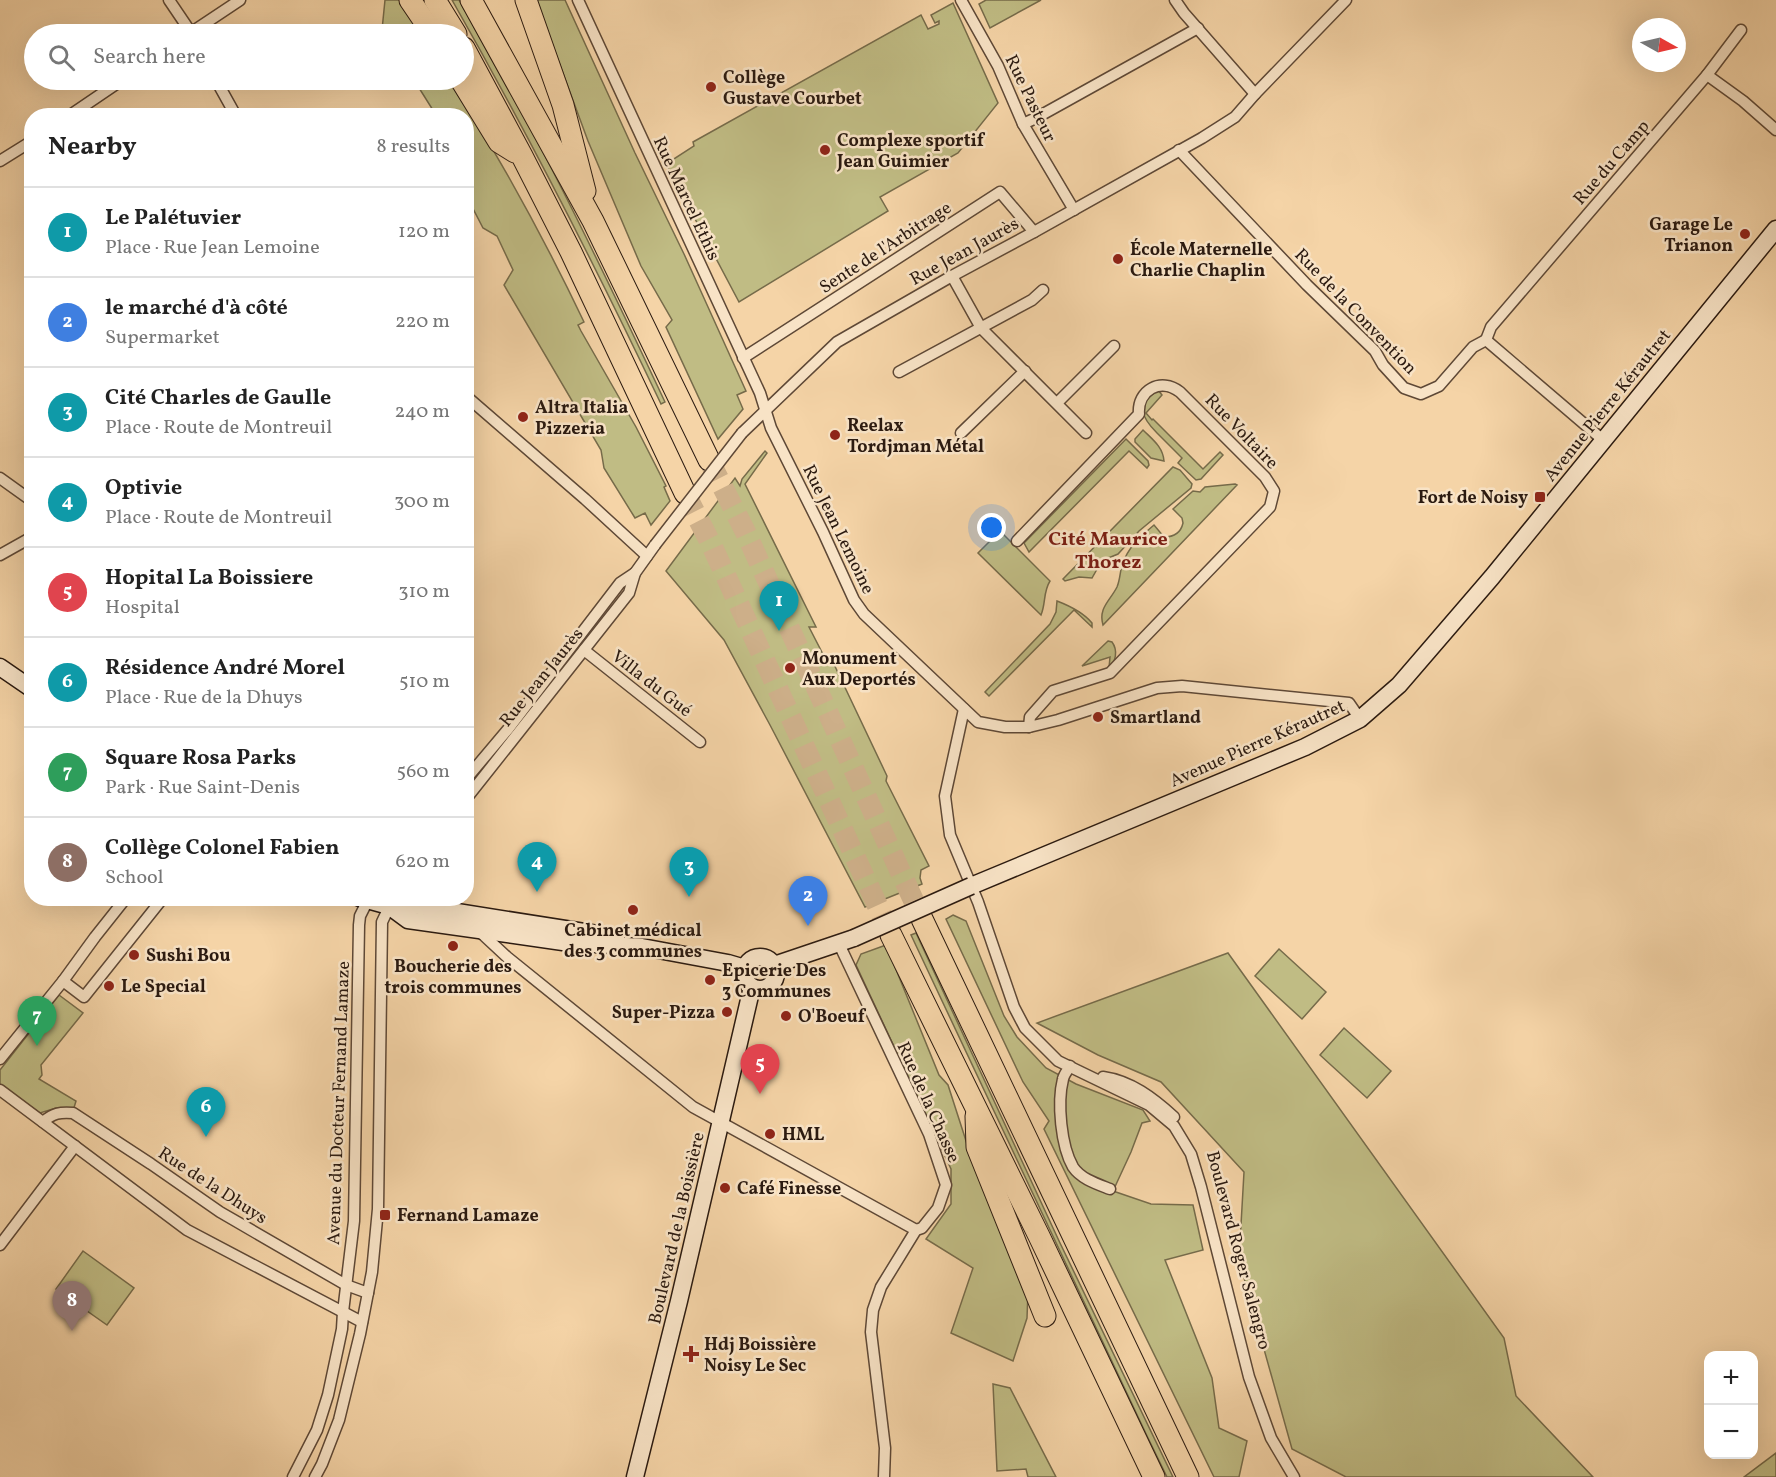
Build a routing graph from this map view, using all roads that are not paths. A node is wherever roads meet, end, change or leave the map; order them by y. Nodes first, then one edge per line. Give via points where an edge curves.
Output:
1 (169, 0) edge
2 (240, 0) edge
3 (410, 0) edge
4 (435, 0) edge
5 (471, 0) edge
6 (526, 0) edge
7 (578, 0) edge
8 (961, 0) edge
9 (1175, 0) edge
10 (1346, 0) edge
11 (185, 24) edge
12 (205, 24) edge
13 (426, 24) edge
14 (450, 24) edge
15 (1198, 28) junction
16 (1741, 30) dead end
17 (474, 67) edge
18 (1707, 75) junction
19 (107, 90) edge
20 (222, 90) edge
21 (467, 90) edge
22 (1255, 94) junction
23 (81, 108) edge
24 (232, 108) edge
25 (1023, 124) junction
26 (1776, 130) edge
27 (24, 146) edge
28 (1179, 150) junction
29 (522, 156) junction
30 (0, 161) edge
31 (1074, 210) junction
32 (593, 221) junction
33 (1776, 229) edge
34 (1034, 232) junction
35 (952, 276) junction
36 (1043, 290) dead end
37 (981, 328) junction
38 (1486, 340) junction
39 (1114, 346) dead end
40 (743, 358) junction
41 (1024, 370) junction
42 (899, 372) dead end
43 (474, 403) edge
44 (1057, 403) junction
45 (766, 410) junction
46 (962, 433) dead end
47 (1086, 433) dead end
48 (1603, 440) junction
49 (710, 460) tunnel mouth
50 (0, 478) edge
51 (685, 493) tunnel mouth
52 (24, 495) edge
53 (1017, 541) dead end
54 (24, 542) edge
55 (0, 555) edge
56 (647, 556) junction
57 (634, 573) junction
58 (584, 650) junction
59 (0, 667) edge
60 (24, 684) edge
61 (964, 709) junction
62 (1360, 719) junction
63 (1029, 727) junction
64 (700, 742) dead end
65 (474, 770) edge
66 (474, 789) edge
67 (971, 886) junction
68 (120, 906) edge
69 (157, 906) edge
70 (363, 906) edge
71 (390, 906) edge
72 (396, 906) edge
73 (420, 906) edge
74 (922, 919) tunnel mouth
75 (477, 930) junction
76 (891, 935) tunnel mouth
77 (846, 941) junction
78 (642, 948) junction
79 (774, 965) junction
80 (745, 968) junction
81 (63, 981) junction
82 (752, 987) junction
83 (0, 1059) edge
84 (1070, 1066) junction
85 (0, 1090) edge
86 (976, 1107) junction
87 (43, 1122) junction
88 (720, 1123) junction
89 (75, 1146) junction
90 (1110, 1189) dead end
91 (916, 1230) junction
92 (0, 1245) edge
93 (346, 1285) junction
94 (368, 1293) junction
95 (343, 1312) junction
96 (1045, 1316) dead end
97 (362, 1322) junction
98 (293, 1477) edge
99 (315, 1477) edge
100 (635, 1477) edge
101 (884, 1477) edge
102 (1154, 1477) edge
103 (1188, 1477) edge
104 (1294, 1477) edge

1 - 11 street
2 - 12 street
3 - 13 highway
4 - 14 highway
5 - 32 highway
6 - 32 highway via 563,105
7 - 40 street, Rue Marcel Ethis
8 - 25 street, Rue Pasteur via 998,66
9 - 15 street
10 - 22 street, Rue Jean Jaurès
15 - 22 street
15 - 25 street
16 - 18 street, Rue du Camp
17 - 29 highway
18 - 26 street
18 - 38 street, Rue du Camp via 1491,327
19 - 23 street
20 - 24 street
21 - 29 highway via 499,142
22 - 28 street, Rue Jean Jaurès via 1235,117
25 - 31 street, Rue Pasteur
27 - 30 street
28 - 31 street, Rue Jean Jaurès
28 - 38 street, Rue de la Convention via 1375,351 1404,388 1421,394 1439,386 1473,347
29 - 51 highway
31 - 34 street, Rue Jean Jaurès
32 - 49 highway
33 - 48 main road, Avenue Pierre Kérautret
34 - 35 street, Rue Jean Jaurès
34 - 40 street, Sente de l'Arbitrage via 1000,192
35 - 37 street
35 - 45 street, Rue Jean Jaurès via 837,342
36 - 37 street
37 - 41 street
37 - 42 street
38 - 48 street
39 - 44 street
40 - 45 street, Rue Marcel Ethis
41 - 44 street
41 - 46 street
43 - 56 street
44 - 47 street
45 - 56 street, Rue Jean Jaurès, bridge via 742,433
45 - 61 street, Rue Jean Lemoine via 771,428 854,600
48 - 62 main road, Avenue Pierre Kérautret via 1399,685
50 - 52 street
53 - 63 street, Rue Voltaire via 1139,414 1142,397 1156,386 1168,385 1180,392 1265,477 1274,491 1270,507 1110,673 1053,691 1030,717
54 - 55 street
56 - 57 street, Rue Jean Jaurès
57 - 58 street, Rue Jean Jaurès via 629,593
57 - 65 street, Rue Jean Jaurès via 620,583
58 - 64 street, Villa du Gué
58 - 66 street, Rue Jean Jaurès
59 - 60 main road
61 - 63 street, Rue Jean Lemoine via 978,722
61 - 67 street, Boulevard Roger Salengro via 945,796 950,835
62 - 63 street, Rue Jean Lemoine via 1349,703 1182,686 1157,688
62 - 67 main road, Avenue Pierre Kérautret via 1305,747
67 - 77 main road, Avenue Pierre Kérautret, bridge
67 - 84 street, Boulevard Roger Salengro via 1025,1028 1058,1061
68 - 81 street
69 - 81 street via 84,997
70 - 93 street, Avenue du Docteur Fernand Lamaze via 359,925 354,1221
71 - 94 street via 382,922 378,1209
72 - 75 main road via 408,920
73 - 78 main road via 623,938
74 - 103 highway
75 - 78 main road
75 - 88 street via 684,1100
76 - 86 highway
77 - 79 main road, Avenue Pierre Kérautret
77 - 91 street, Rue de la Chasse via 929,1134 946,1185 938,1208
78 - 80 main road
79 - 80 main road via 762,957
79 - 82 main road via 775,979 771,985
80 - 82 main road via 745,978
81 - 83 street
82 - 88 main road, Boulevard de la Boissière
84 - 90 street via 1063,1077 1060,1121 1067,1148 1082,1177
84 - 104 street, Boulevard Roger Salengro via 1090,1076 1119,1080 1154,1099 1179,1123 1196,1151 1256,1377 1251,1383 1271,1438
85 - 87 street
86 - 96 highway via 977,1147
86 - 102 highway
87 - 89 street
87 - 93 street, Rue de la Dhuys via 60,1112 73,1113 220,1212
88 - 91 street
88 - 100 main road, Boulevard de la Boissière
89 - 92 street
89 - 95 street via 187,1230
91 - 101 street, Rue de la Chasse via 881,1287 873,1310 871,1332 885,1448
93 - 94 street, Rue de la Dhuys
93 - 95 street, Avenue du Docteur Fernand Lamaze
94 - 97 street
95 - 97 street
95 - 98 street, Avenue du Docteur Fernand Lamaze via 328,1395 317,1430
97 - 99 street via 339,1420

